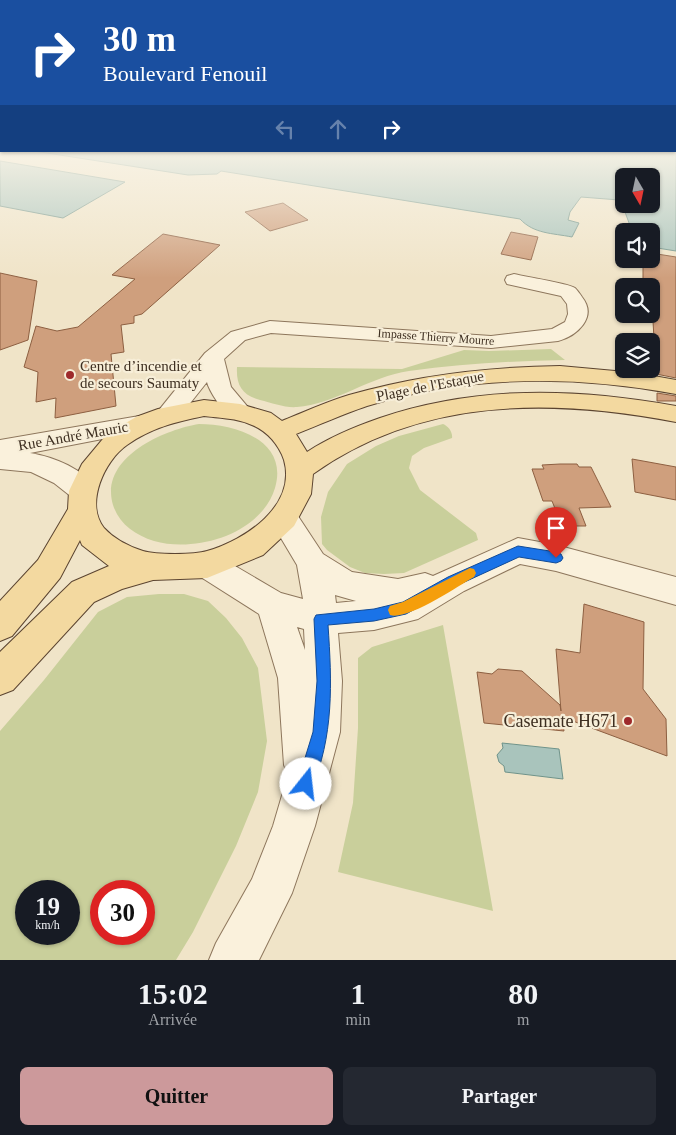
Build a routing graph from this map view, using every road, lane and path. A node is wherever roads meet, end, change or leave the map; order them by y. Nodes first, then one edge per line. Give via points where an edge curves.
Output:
1 (514, 280) dead end
2 (214, 358) junction
3 (676, 387) edge
4 (240, 412) junction
5 (676, 414) edge
6 (156, 419) junction
7 (279, 431) junction
8 (0, 449) edge
9 (0, 459) edge
10 (300, 470) junction
11 (82, 501) junction
12 (284, 518) junction
13 (312, 563) junction
14 (207, 564) junction
15 (153, 567) junction
16 (453, 581) junction
17 (676, 591) edge
18 (273, 605) junction
19 (321, 619) junction
20 (0, 626) edge
21 (0, 677) edge
22 (306, 784) junction
23 (232, 960) edge

1 - 2 street, Impasse Thierry Mourre via 568,292 577,304 574,325 558,335 491,342 270,327 238,336
2 - 4 street via 220,388
2 - 6 street, Impasse Thierry Mourre via 191,388
3 - 7 main road, Plage de l'Estaque via 588,374 496,374 458,378 366,399
4 - 6 main road via 204,408
4 - 7 main road via 262,419
5 - 10 main road, Plage de l'Estaque via 550,398 471,403 434,409 384,426 339,444
6 - 8 street, Rue André Mauric
6 - 11 main road via 116,440 95,464
7 - 10 main road via 293,448
9 - 11 street, Rue André Mauric via 20,459 50,467 73,482
10 - 12 main road via 297,494
11 - 15 main road via 93,536 118,556
11 - 20 main road via 49,569
12 - 13 street
12 - 14 main road via 252,546
13 - 16 street via 345,585 375,591 398,593
13 - 19 street
14 - 15 main road
14 - 18 street
15 - 21 main road via 115,577 83,592
16 - 17 street via 518,551 556,558
16 - 19 street via 406,608 374,615
18 - 19 street
18 - 22 street via 296,678
19 - 22 street via 324,681 321,732
22 - 23 street via 269,892

